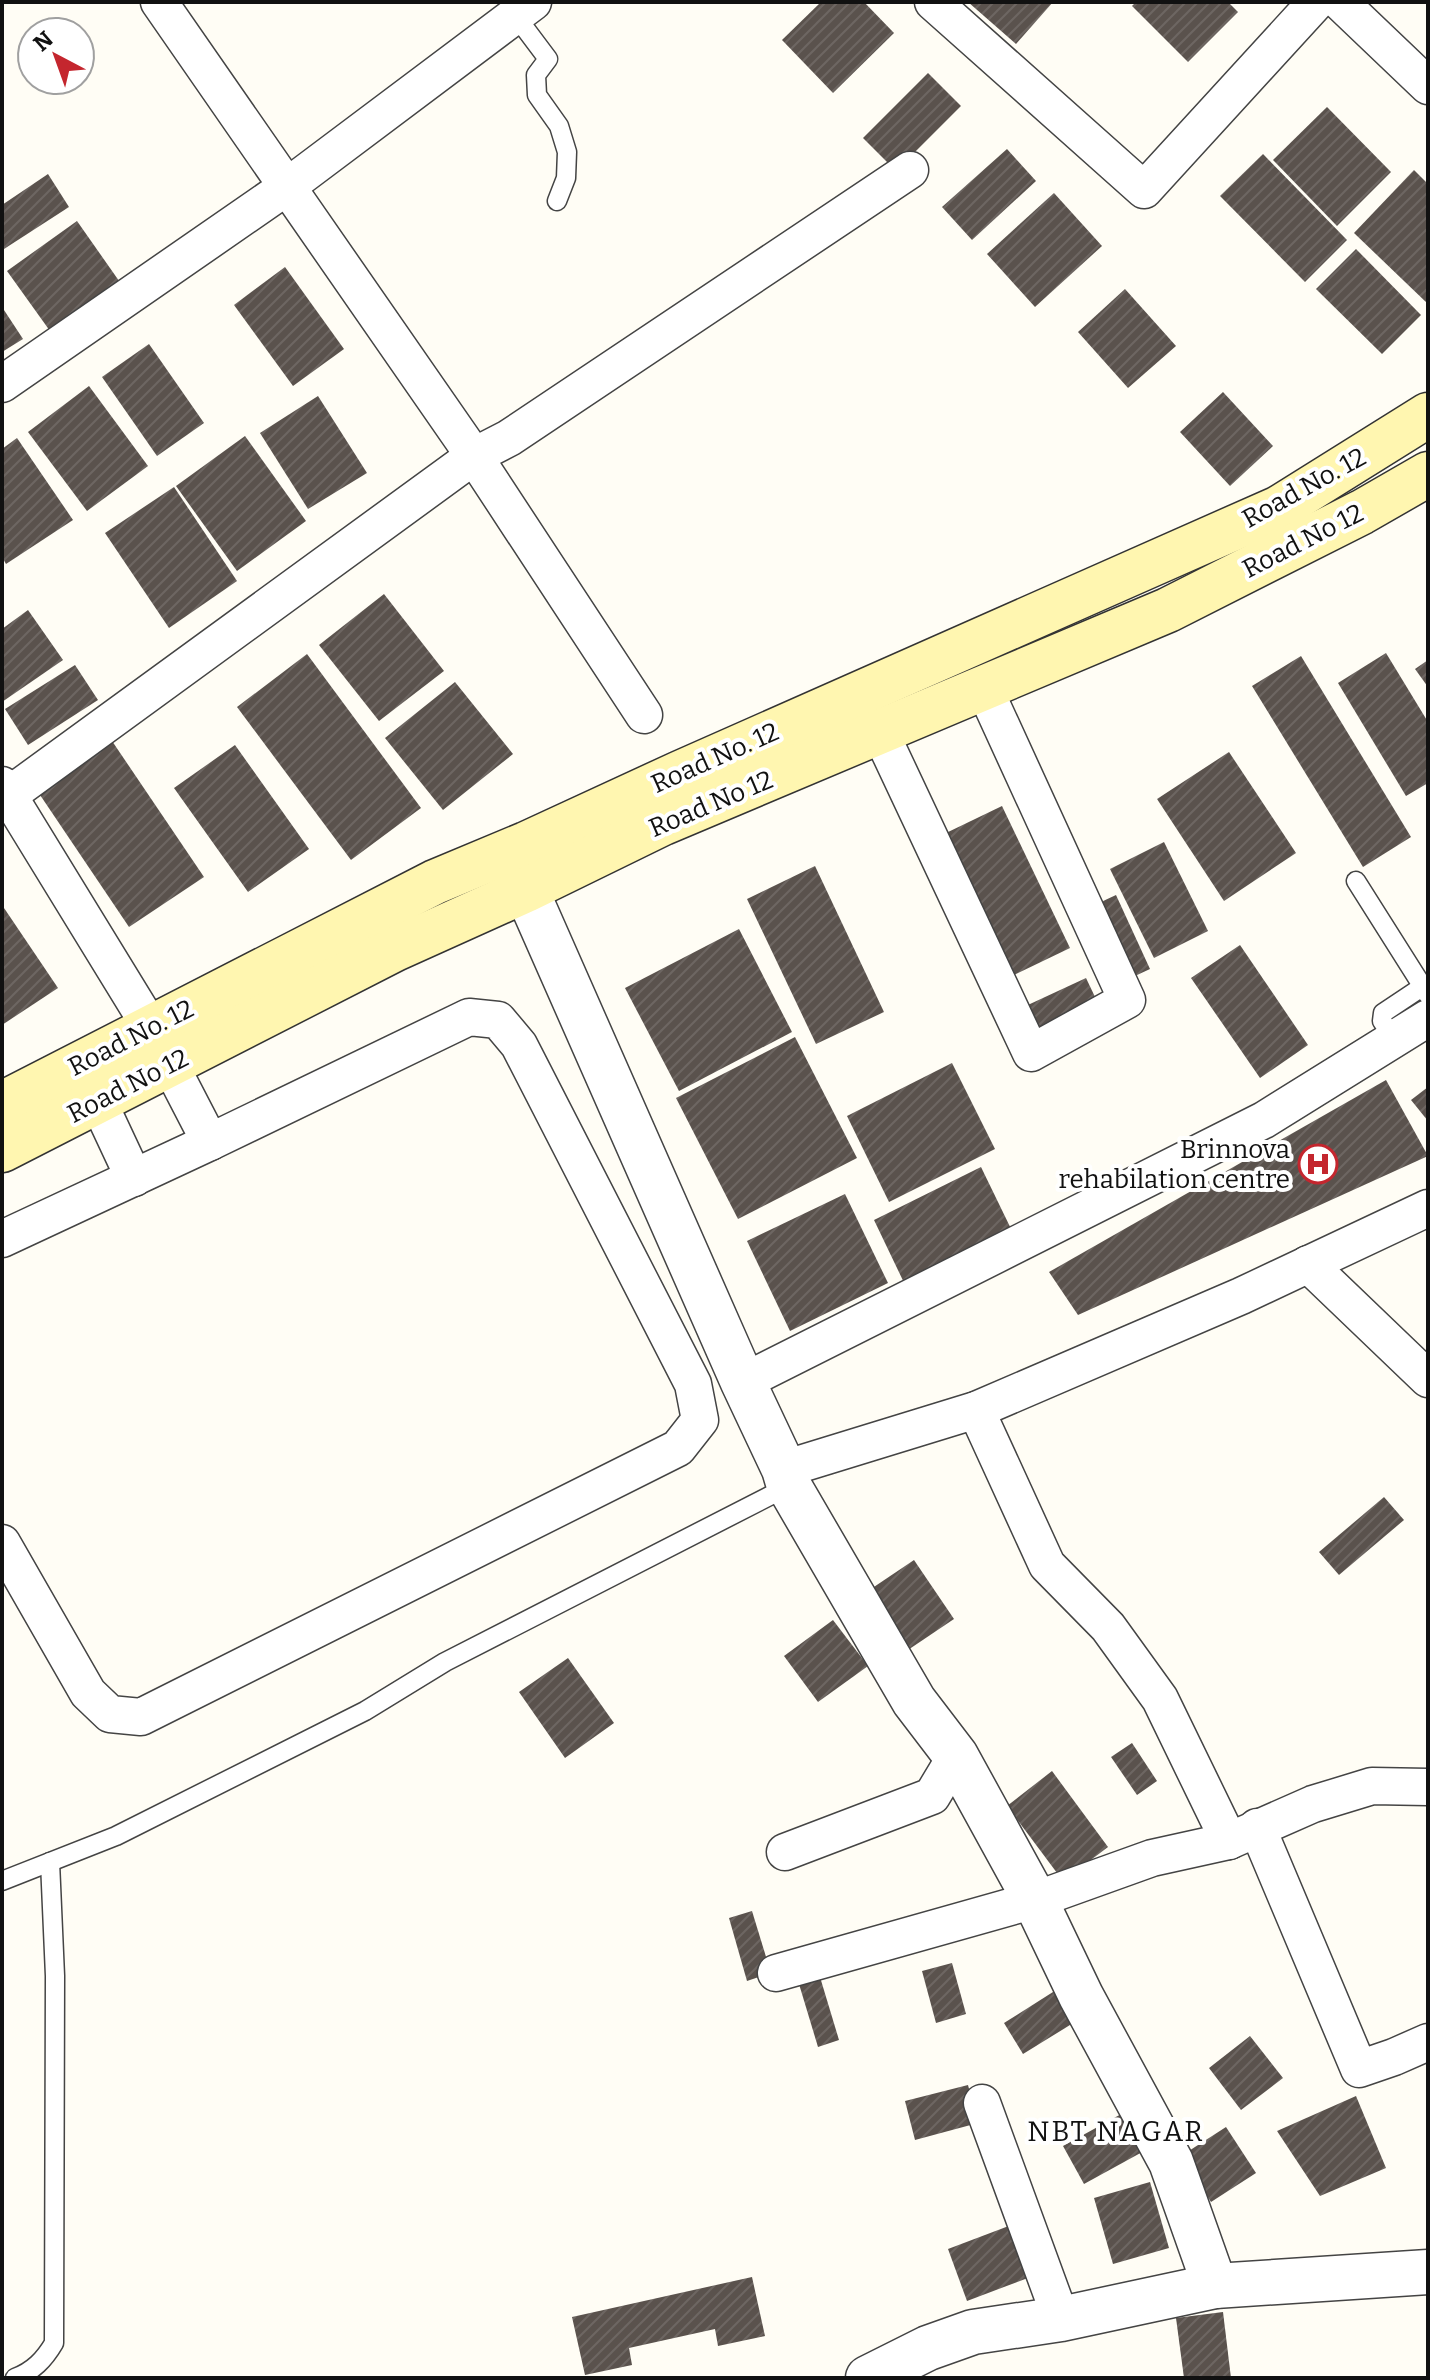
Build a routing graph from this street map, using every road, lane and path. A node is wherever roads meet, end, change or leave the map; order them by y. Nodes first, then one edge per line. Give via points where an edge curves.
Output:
1 (159, 2) edge
2 (933, 2) edge
3 (1316, 2) edge
4 (1340, 2) edge
5 (524, 8) edge
6 (1428, 86) edge
7 (910, 170) dead end
8 (288, 186) junction
9 (557, 201) dead end
10 (2, 384) edge
11 (1428, 415) edge
12 (474, 456) junction
13 (1427, 478) edge
14 (984, 688) junction
15 (644, 715) dead end
16 (880, 732) junction
17 (5, 790) edge
18 (1356, 881) dead end
19 (526, 890) junction
20 (1426, 1000) edge
21 (161, 1046) junction
22 (98, 1101) junction
23 (2, 1104) edge
24 (210, 1142) junction
25 (2, 1150) edge
26 (134, 1178) junction
27 (1428, 1208) edge
28 (2, 1239) edge
29 (1308, 1264) junction
30 (1428, 1379) edge
31 (743, 1382) junction
32 (976, 1410) junction
33 (787, 1477) junction
34 (2, 1543) edge
35 (956, 1756) junction
36 (1428, 1787) edge
37 (1243, 1834) junction
38 (785, 1852) dead end
39 (50, 1862) junction
40 (2, 1881) edge
41 (1035, 1900) junction
42 (776, 1973) dead end
43 (1428, 2042) edge
44 (982, 2103) dead end
45 (1428, 2272) edge
46 (1215, 2286) junction
47 (1061, 2319) junction
48 (45, 2358) junction
49 (15, 2378) edge
50 (44, 2378) edge
51 (868, 2378) edge

1 - 8 street
2 - 3 street via 1144,190
4 - 6 street
5 - 8 street
5 - 9 lane via 548,59 536,75 537,95 559,126 567,152 566,178
7 - 12 street via 509,438
8 - 10 street
8 - 12 street
11 - 21 main road, Road No. 12 via 1279,508 435,882
12 - 15 street
12 - 17 street
13 - 14 main road, Road No 12 via 1168,610
14 - 16 main road, Road No 12
14 - 16 street via 1127,1000 1031,1053
16 - 19 main road, Road No 12 via 663,823
17 - 21 street
18 - 20 lane
19 - 21 main road, Road No 12
19 - 31 street
20 - 31 street via 1394,1039 1264,1120
21 - 22 main road, Road No 12
21 - 23 main road, Road No. 12
21 - 24 street
22 - 25 main road, Road No 12
22 - 26 street
24 - 26 street
24 - 34 street via 469,1017 498,1020 519,1045 693,1384 700,1420 678,1448 141,1717 110,1714 88,1693
26 - 28 street
27 - 29 street
29 - 30 street
29 - 32 street
31 - 33 street
32 - 33 street
32 - 37 street via 1047,1565 1108,1627 1160,1699
33 - 35 street via 914,1701
33 - 39 lane via 445,1662 365,1711 116,1836
35 - 38 street via 932,1796
35 - 41 street
36 - 37 street via 1372,1786
37 - 41 street via 1152,1858
37 - 43 street via 1359,2069
39 - 40 lane
39 - 48 lane via 55,1976 54,2343
41 - 42 street
41 - 46 street via 1171,2162
44 - 47 street
45 - 46 street
46 - 47 street
47 - 51 street via 973,2332
48 - 49 lane
48 - 50 lane

